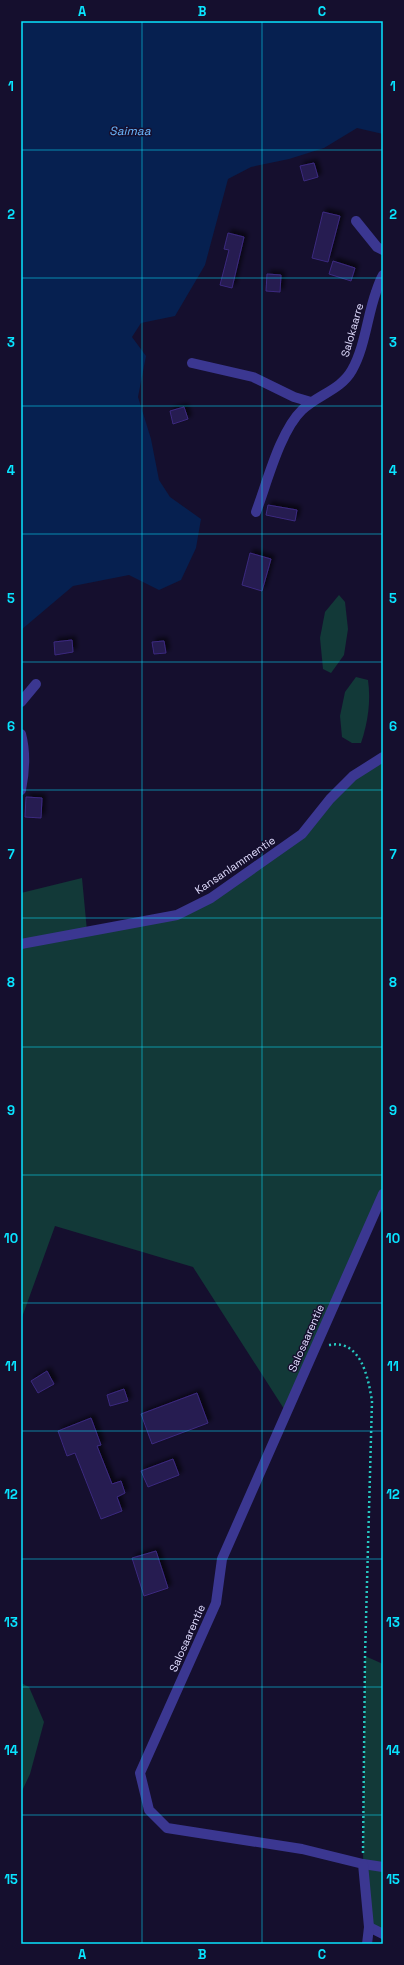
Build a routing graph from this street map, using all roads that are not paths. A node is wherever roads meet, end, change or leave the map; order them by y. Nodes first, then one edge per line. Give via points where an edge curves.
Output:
1 (356, 221) dead end
2 (383, 250) edge
3 (383, 275) edge
4 (192, 363) dead end
5 (313, 401) junction
6 (256, 512) dead end
7 (36, 684) dead end
8 (21, 702) edge
9 (21, 734) edge
10 (383, 757) edge
11 (21, 790) edge
12 (21, 944) edge
13 (383, 1194) edge
14 (363, 1864) junction
15 (383, 1867) edge
16 (368, 1928) junction
17 (383, 1934) edge
18 (368, 1944) edge

1 - 2 street via 377,247
3 - 5 street, Salokaarre via 370,309 358,358 351,372 341,383
4 - 5 street via 252,377 294,397
5 - 6 street, Salokaarre via 302,409 290,426
7 - 8 street
9 - 11 street via 25,769
10 - 12 street, Kansanlammentie via 354,776 330,799 302,834 210,898 177,915
13 - 14 street, Salosaarentie via 222,1559 216,1603 140,1773 149,1810 167,1828 302,1849
14 - 15 street, Salosaarentie
14 - 16 street
16 - 17 street
16 - 18 street

